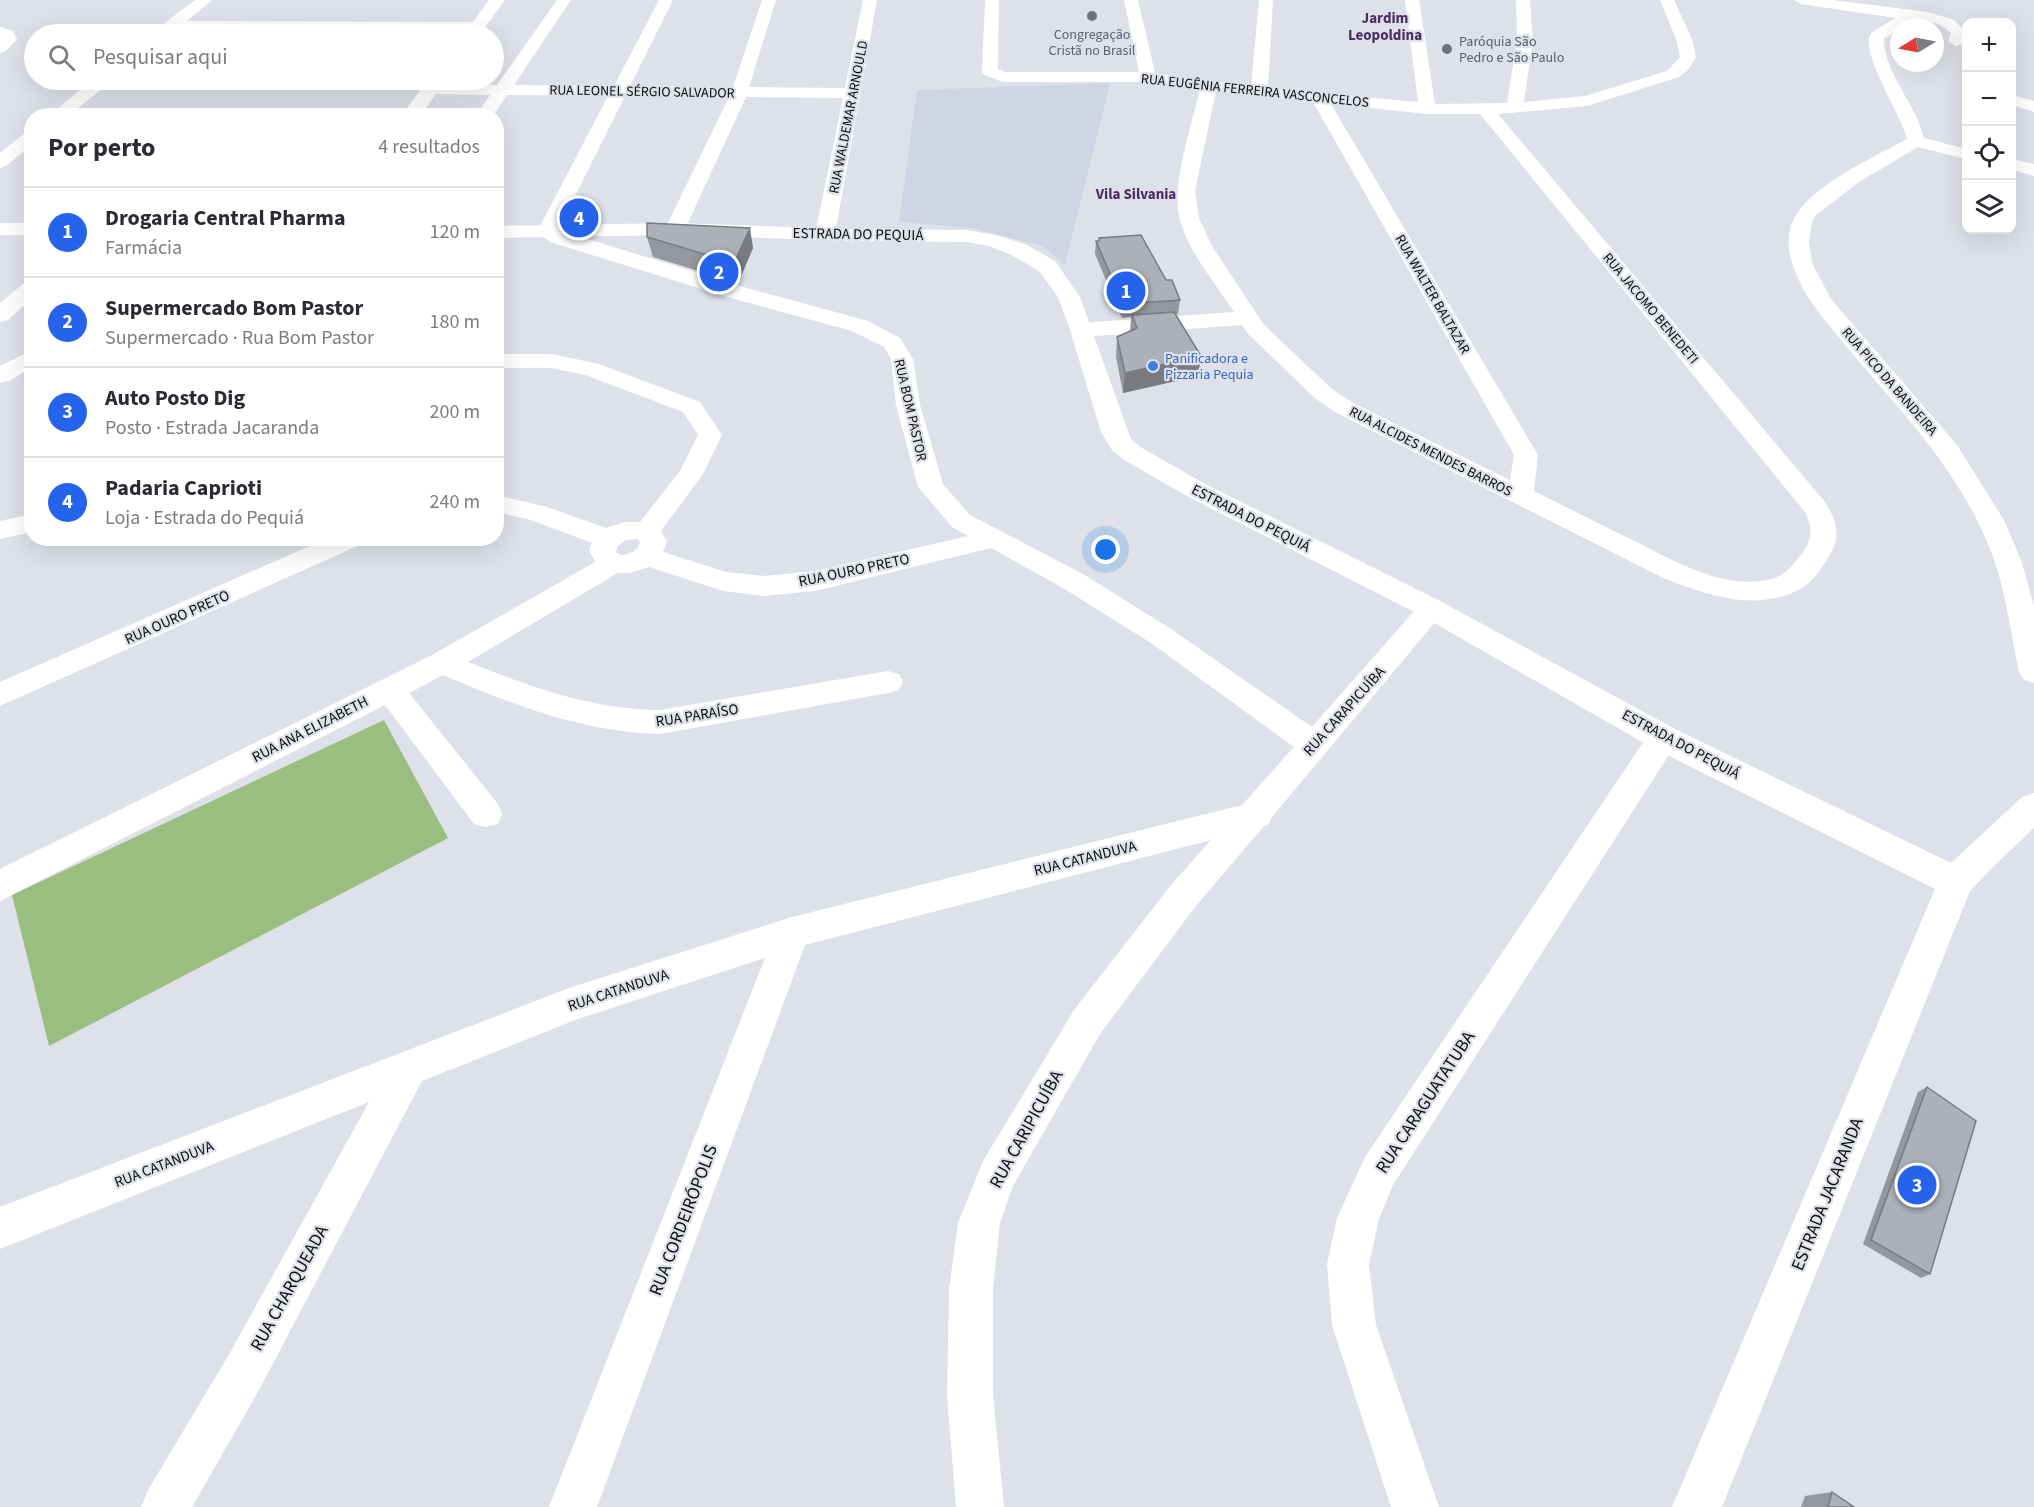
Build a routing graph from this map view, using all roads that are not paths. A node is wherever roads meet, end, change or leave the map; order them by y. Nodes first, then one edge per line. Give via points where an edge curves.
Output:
1 (205, 0) edge
2 (497, 0) edge
3 (564, 0) edge
4 (666, 0) edge
5 (769, 0) edge
6 (870, 0) edge
7 (992, 0) edge
8 (1131, 0) edge
9 (1266, 0) edge
10 (1412, 0) edge
11 (1523, 0) edge
12 (1667, 0) edge
13 (1801, 0) edge
14 (1916, 18) edge
15 (1934, 18) edge
16 (1890, 19) edge
17 (1944, 21) edge
18 (173, 24) edge
19 (480, 24) edge
20 (1890, 29) edge
21 (0, 32) edge
22 (1944, 37) edge
23 (1961, 45) edge
24 (0, 48) edge
25 (1148, 77) junction
26 (1209, 86) junction
27 (504, 89) joint
28 (89, 90) edge
29 (430, 90) edge
30 (503, 90) edge
31 (621, 90) junction
32 (1259, 92) junction
33 (739, 93) junction
34 (854, 93) junction
35 (1319, 98) junction
36 (2016, 101) edge
37 (2034, 107) edge
38 (67, 108) edge
39 (416, 108) edge
40 (490, 108) edge
41 (1515, 108) junction
42 (1427, 109) junction
43 (1485, 109) junction
44 (1916, 141) junction
45 (24, 149) edge
46 (1962, 153) edge
47 (0, 162) edge
48 (2016, 166) edge
49 (2034, 170) edge
50 (24, 229) edge
51 (675, 229) junction
52 (0, 230) edge
53 (504, 232) edge
54 (547, 232) junction
55 (825, 234) junction
56 (24, 293) edge
57 (0, 315) edge
58 (1248, 318) junction
59 (1082, 330) junction
60 (504, 361) edge
61 (24, 362) edge
62 (0, 376) edge
63 (1520, 496) junction
64 (504, 505) edge
65 (1816, 508) joint
66 (24, 525) edge
67 (0, 530) edge
68 (993, 539) junction
69 (646, 544) junction
70 (335, 546) edge
71 (611, 551) junction
72 (1432, 609) junction
73 (442, 663) junction
74 (2034, 672) edge
75 (888, 682) dead end
76 (389, 689) junction
77 (0, 695) edge
78 (1663, 738) junction
79 (1313, 744) junction
80 (2034, 807) edge
81 (486, 814) dead end
82 (1256, 815) junction
83 (1956, 882) junction
84 (0, 886) edge
85 (792, 933) junction
86 (409, 1067) junction
87 (0, 1228) edge
88 (165, 1507) edge
89 (573, 1507) edge
90 (980, 1507) edge
91 (1415, 1507) edge
92 (1697, 1507) edge

1 - 18 street
2 - 19 main road
3 - 27 street
4 - 31 street
5 - 33 street
6 - 34 street, RUA WALDEMAR ARNOULD
7 - 25 street, RUA EUGÊNIA FERREIRA VASCONCELOS via 990,72 1003,77
8 - 25 street
9 - 32 street
10 - 42 street
11 - 41 street via 1525,40
12 - 41 street, RUA EUGÊNIA FERREIRA VASCONCELOS via 1688,57 1673,74 1587,101
13 - 16 street
14 - 15 street
17 - 23 street via 1959,33
20 - 44 street via 1876,36 1875,44 1882,65 1910,115
21 - 24 street via 8,34 9,39
22 - 23 street
25 - 26 street, RUA EUGÊNIA FERREIRA VASCONCELOS
26 - 32 street, RUA EUGÊNIA FERREIRA VASCONCELOS
26 - 58 street, RUA ALCIDES MENDES BARROS via 1186,190 1189,218 1202,246
27 - 31 street, RUA LEONEL SÉRGIO SALVADOR
28 - 38 street
29 - 39 main road
30 - 40 street
31 - 33 street, RUA LEONEL SÉRGIO SALVADOR
31 - 54 street
32 - 35 street, RUA EUGÊNIA FERREIRA VASCONCELOS
33 - 34 street, RUA LEONEL SÉRGIO SALVADOR
33 - 51 street
34 - 55 street, RUA WALDEMAR ARNOULD
35 - 42 street, RUA EUGÊNIA FERREIRA VASCONCELOS
35 - 63 street, RUA WALTER BALTAZAR via 1526,455
36 - 37 street
41 - 43 street, RUA EUGÊNIA FERREIRA VASCONCELOS
42 - 43 street, RUA EUGÊNIA FERREIRA VASCONCELOS
43 - 65 street, RUA JACOMO BENEDETI
44 - 46 street
44 - 74 street, RUA PICO DA BANDEIRA via 1832,190 1802,220 1799,244 1807,276 1831,313 1934,430 1978,495 2003,547
45 - 47 street
48 - 49 street
50 - 52 street
51 - 54 main road, ESTRADA DO PEQUIÁ
51 - 55 main road, ESTRADA DO PEQUIÁ
53 - 54 main road, ESTRADA DO PEQUIÁ
54 - 68 street, RUA BOM PASTOR via 684,277 860,326 892,343 902,359 908,405 931,487 961,521
55 - 59 main road, ESTRADA DO PEQUIÁ via 967,236 1002,243 1047,266 1069,297
56 - 57 street
58 - 59 street
58 - 63 street, RUA ALCIDES MENDES BARROS via 1287,360 1338,403
59 - 72 main road, ESTRADA DO PEQUIÁ via 1114,432 1133,454
60 - 69 street via 552,361 591,369 692,406 710,435
61 - 62 main road
63 - 65 street, RUA ALCIDES MENDES BARROS via 1669,569 1731,590 1774,588 1792,582 1825,539 1826,525
64 - 71 street via 538,513
66 - 67 street
68 - 69 street, RUA OURO PRETO via 815,581 764,586 723,581
68 - 79 street, RUA BOM PASTOR via 1073,581 1161,636
69 - 71 street via 630,563
70 - 77 street, RUA OURO PRETO
71 - 73 street, RUA ANA ELIZABETH
72 - 78 main road, ESTRADA DO PEQUIÁ
72 - 79 street, RUA CARAPICUÍBA
73 - 75 street, RUA PARAÍSO via 587,715 632,723 660,722
73 - 76 street, RUA ANA ELIZABETH
76 - 81 street
76 - 84 street, RUA ANA ELIZABETH
78 - 83 main road, ESTRADA DO PEQUIÁ
78 - 91 street, RUA CARAGUATATUBA via 1379,1171 1358,1218 1348,1263 1354,1324
79 - 82 street, RUA CARAPICUÍBA
80 - 83 main road
82 - 85 street, RUA CATANDUVA
82 - 90 street, RUA CARIPICUÍBA via 1183,896 1087,1022 997,1175 979,1223 971,1289 970,1395
83 - 92 main road, ESTRADA JACARANDA
85 - 86 street, RUA CATANDUVA via 572,1004
85 - 89 street, RUA CORDEIRÓPOLIS
86 - 87 street, RUA CATANDUVA
86 - 88 street, RUA CHARQUEADA via 243,1374

